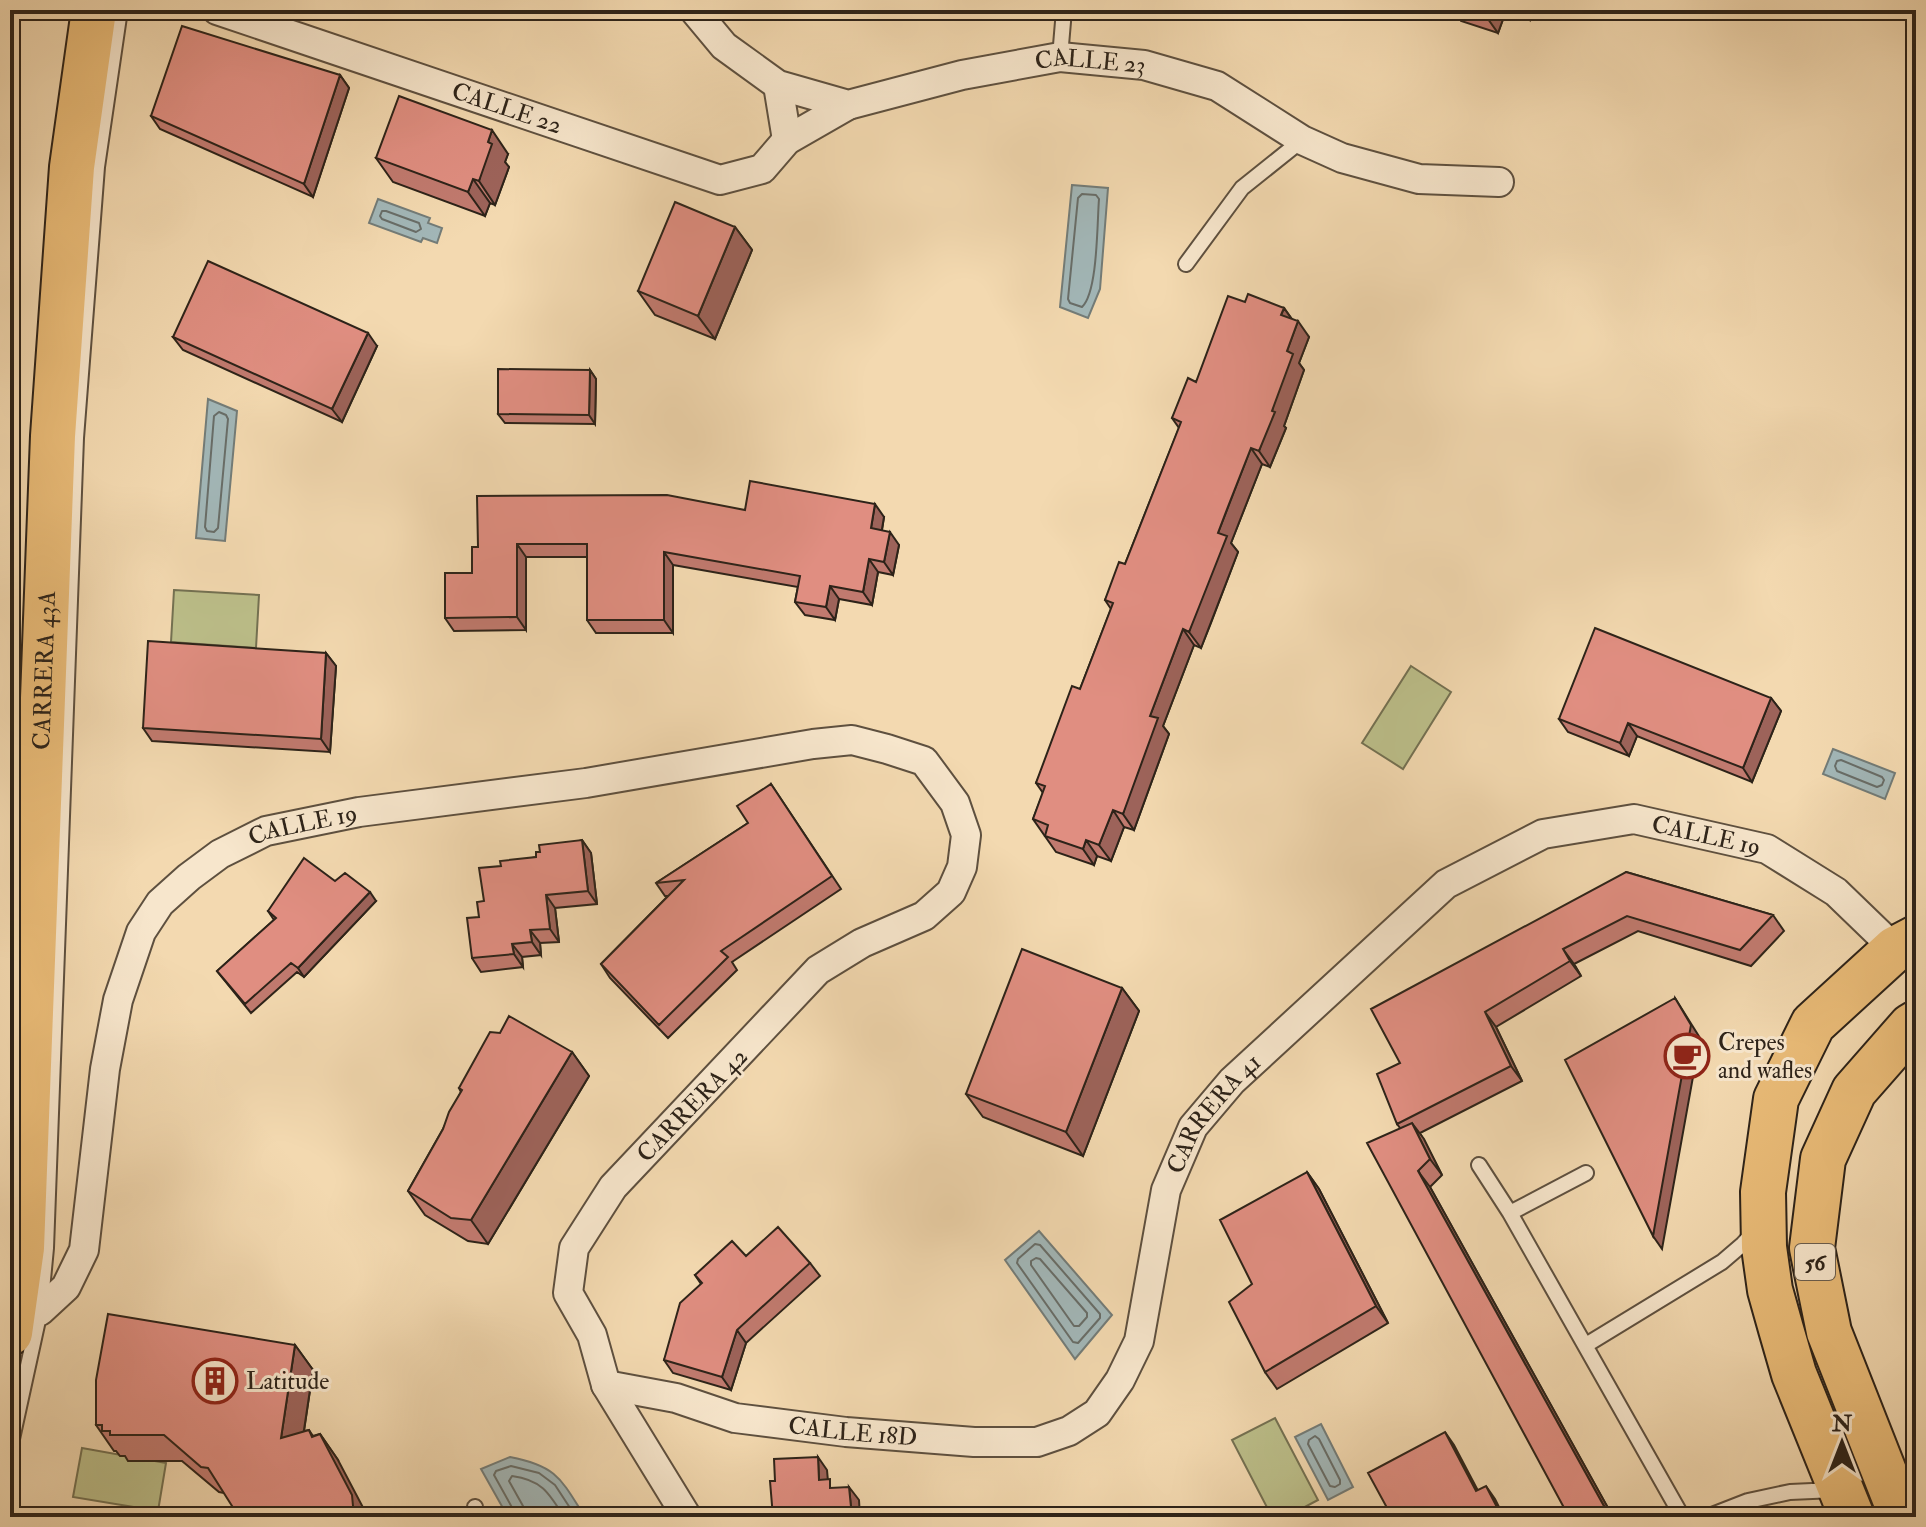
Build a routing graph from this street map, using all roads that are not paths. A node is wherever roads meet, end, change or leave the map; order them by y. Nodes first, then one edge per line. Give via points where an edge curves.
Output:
1 (94, 10) edge
2 (120, 10) edge
3 (217, 10) edge
4 (694, 10) edge
5 (1064, 10) edge
6 (1060, 57) junction
7 (778, 85) junction
8 (848, 105) junction
9 (787, 140) junction
10 (1302, 140) junction
11 (1499, 182) dead end
12 (1186, 264) dead end
13 (924, 761) joint
14 (1446, 884) joint
15 (1905, 944) edge
16 (1916, 1023) edge
17 (1479, 1165) dead end
18 (1586, 1173) dead end
19 (1510, 1213) junction
20 (1763, 1220) junction
21 (18, 1319) edge
22 (1586, 1345) junction
23 (606, 1385) junction
24 (1097, 1413) joint
25 (10, 1448) edge
26 (1846, 1504) edge
27 (687, 1517) edge
28 (1687, 1517) edge
29 (1707, 1517) edge
30 (1902, 1517) edge

1 - 21 main road, CARRERA 43A via 72,167 53,436
2 - 21 lane via 97,167 76,438 46,1248
3 - 9 street, CALLE 22 via 720,180 762,169
4 - 7 street via 724,46
5 - 6 lane
6 - 8 street, CALLE 23 via 962,75
6 - 10 street, CALLE 23 via 1144,65 1217,86
7 - 8 street
7 - 9 street
8 - 9 street, CALLE 22
10 - 11 street, CALLE 23 via 1342,158 1419,179
10 - 12 lane via 1242,188
13 - 21 street, CALLE 19 via 852,740 813,744 586,783 359,812 266,831 220,854 160,903 141,932 118,1000 105,1069 84,1250 66,1287
13 - 23 street, CARRERA 42 via 955,803 966,835 962,867 951,892 924,916 862,943 818,970 613,1187 574,1248 568,1293 592,1335
14 - 15 street, CALLE 19 via 1543,834 1634,819 1767,849
14 - 24 street, CARRERA 41 via 1232,1081 1193,1127 1166,1190 1139,1341
15 - 20 main road, 56 via 1813,1024 1776,1099
16 - 30 main road, 56 via 1854,1091 1823,1159 1812,1248 1829,1332
17 - 19 lane
18 - 19 lane
19 - 22 lane
20 - 22 lane via 1722,1262
20 - 26 main road, 56 via 1770,1290 1794,1374
21 - 25 lane
22 - 28 lane via 1680,1513
23 - 24 street, CALLE 18D via 676,1398 735,1418 974,1442 1037,1442 1069,1431
23 - 27 street, CARRERA 42
26 - 29 lane via 1790,1492

